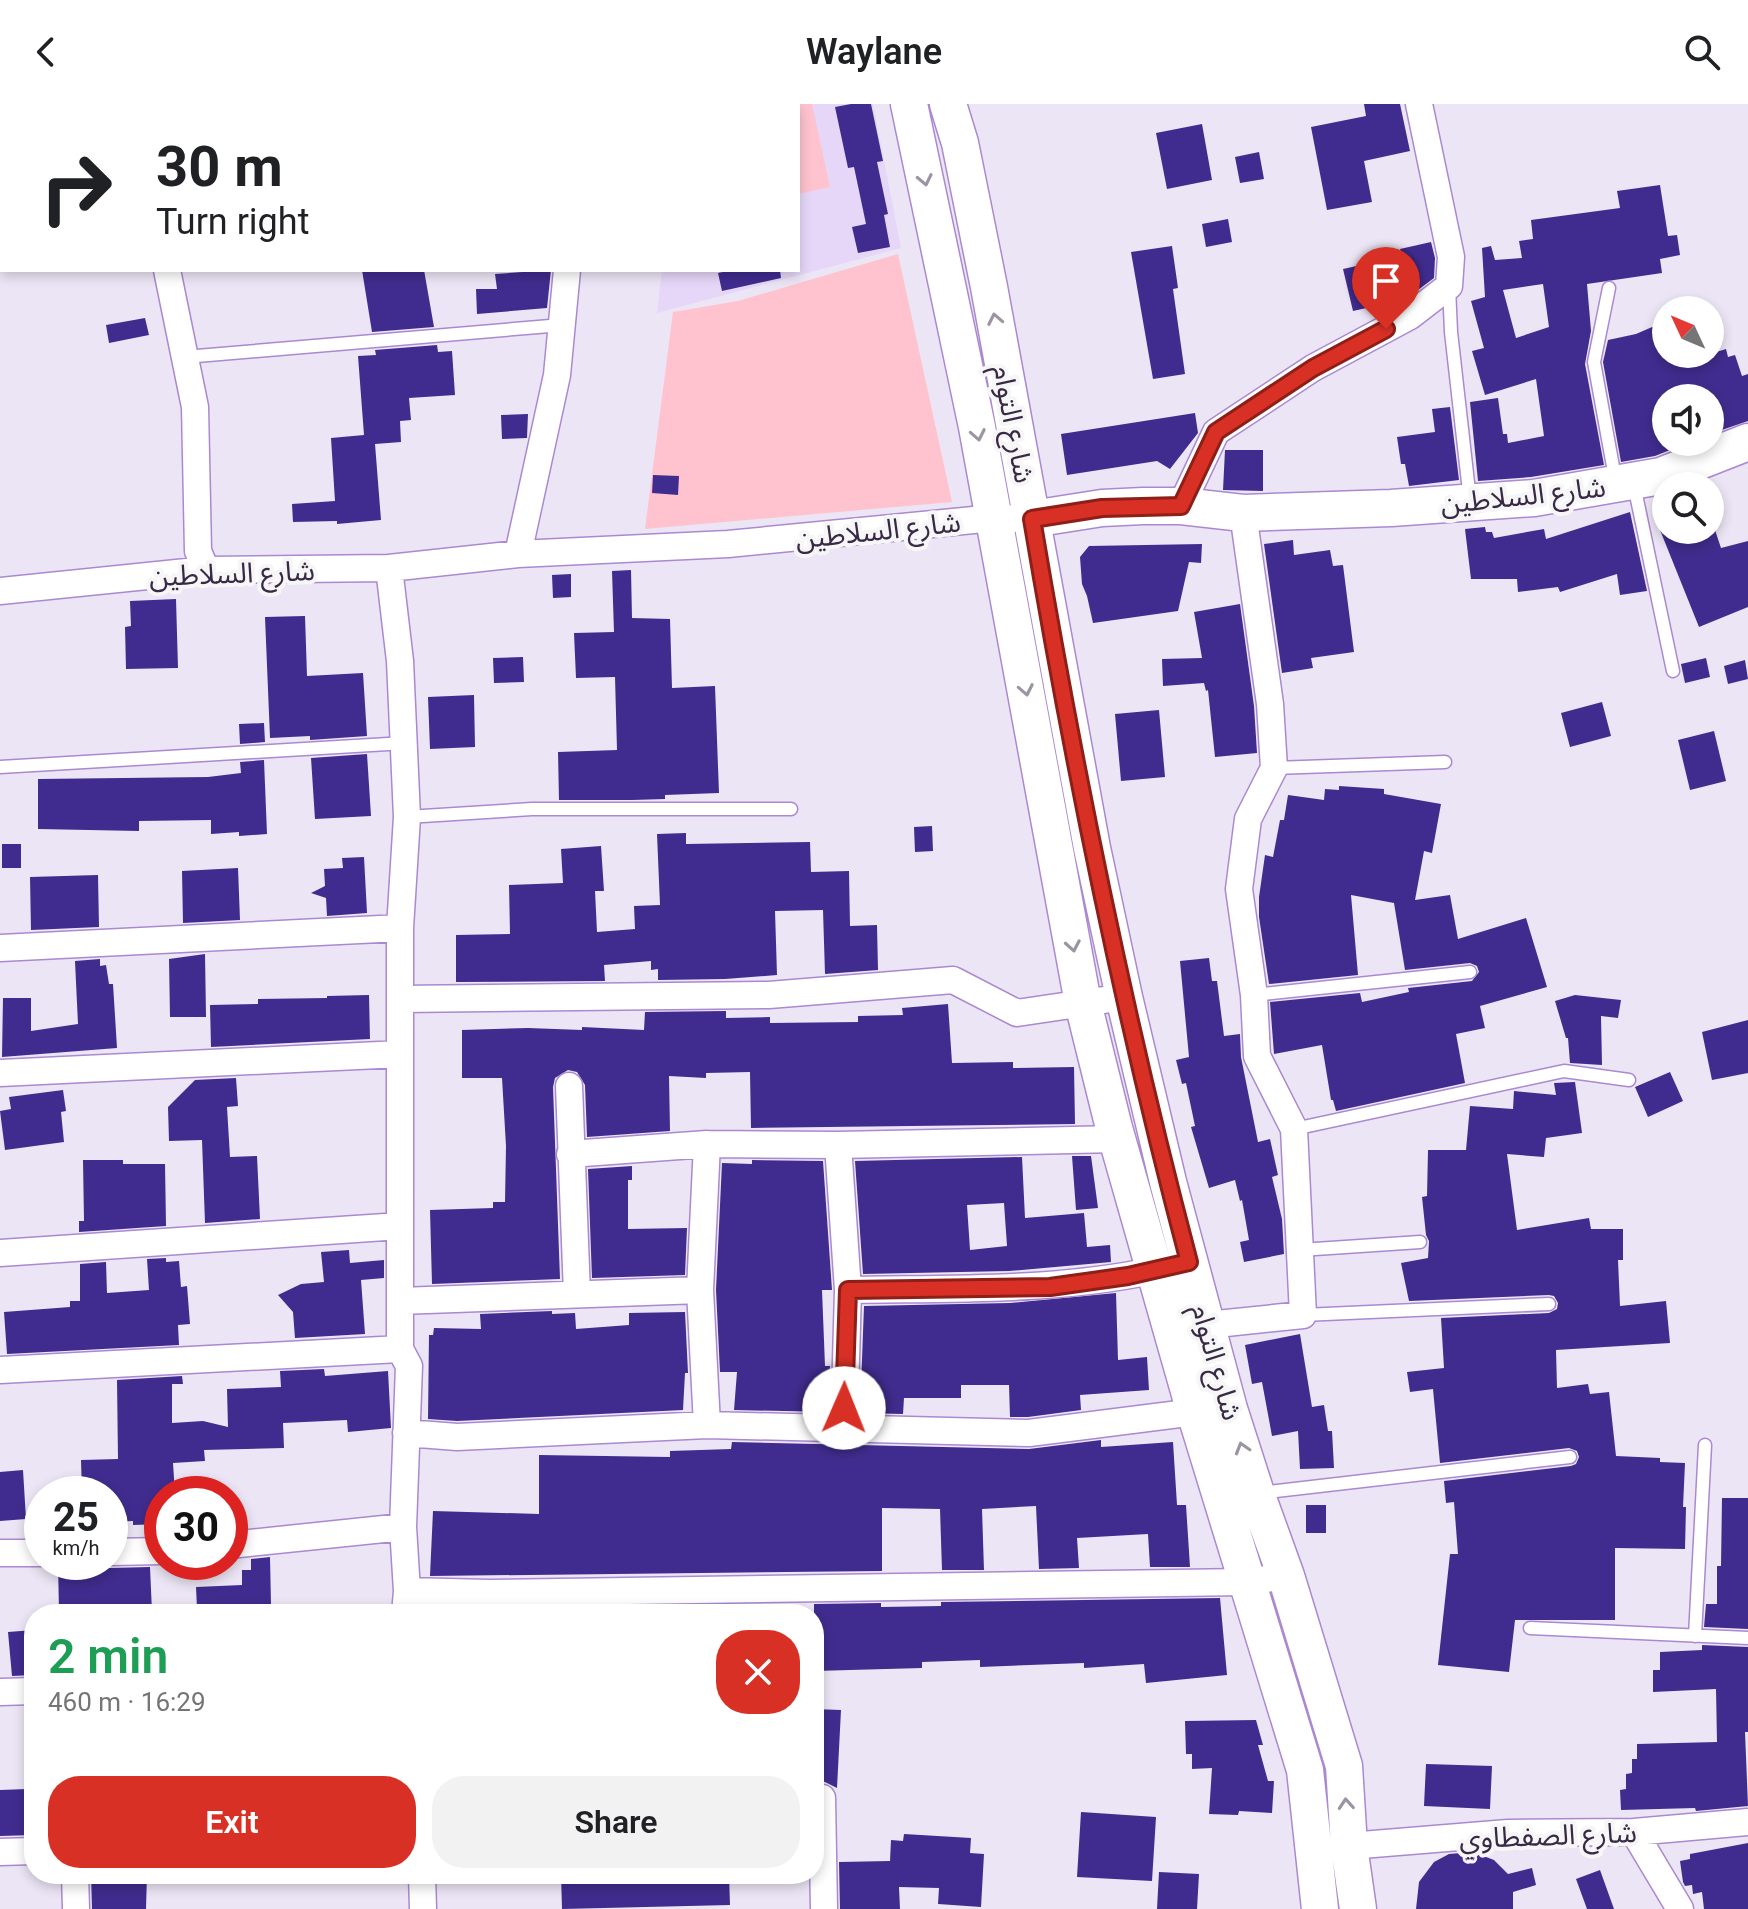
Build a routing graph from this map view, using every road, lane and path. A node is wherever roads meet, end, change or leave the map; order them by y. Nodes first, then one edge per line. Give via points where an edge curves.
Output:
1 (909, 104) edge
2 (948, 104) edge
3 (1419, 104) edge
4 (167, 272) edge
5 (567, 272) edge
6 (1449, 286) junction
7 (1609, 288) dead end
8 (562, 325) junction
9 (185, 357) junction
10 (1748, 442) edge
11 (1625, 484) junction
12 (1470, 503) junction
13 (1181, 506) junction
14 (1243, 513) junction
15 (994, 518) junction
16 (1032, 519) junction
17 (518, 554) junction
18 (389, 568) junction
19 (206, 570) junction
20 (0, 591) edge
21 (1673, 671) dead end
22 (405, 743) junction
23 (1445, 762) dead end
24 (0, 767) edge
25 (1274, 768) junction
26 (791, 809) dead end
27 (407, 817) junction
28 (400, 928) junction
29 (0, 948) edge
30 (1470, 972) dead end
31 (1254, 995) junction
32 (1124, 997) junction
33 (400, 999) junction
34 (1083, 1003) junction
35 (400, 1054) junction
36 (0, 1073) edge
37 (1629, 1080) dead end
38 (569, 1086) dead end
39 (1294, 1129) junction
40 (1117, 1139) junction
41 (707, 1144) junction
42 (838, 1145) junction
43 (570, 1154) junction
44 (400, 1226) junction
45 (1420, 1242) dead end
46 (1300, 1250) junction
47 (0, 1253) edge
48 (1172, 1266) junction
49 (700, 1290) junction
50 (848, 1290) junction
51 (577, 1294) junction
52 (400, 1301) junction
53 (1549, 1304) dead end
54 (1303, 1315) junction
55 (1207, 1325) junction
56 (400, 1349) junction
57 (0, 1370) edge
58 (1195, 1412) junction
59 (707, 1425) junction
60 (844, 1430) junction
61 (406, 1433) junction
62 (1705, 1445) dead end
63 (1570, 1457) dead end
64 (1256, 1493) junction
65 (403, 1527) junction
66 (248, 1543) edge
67 (0, 1553) edge
68 (24, 1553) edge
69 (1286, 1576) junction
70 (1245, 1582) junction
71 (406, 1603) edge
72 (1530, 1628) dead end
73 (1695, 1636) junction
74 (1748, 1638) edge
75 (24, 1691) edge
76 (0, 1692) edge
77 (1748, 1822) edge
78 (1634, 1832) junction
79 (1349, 1846) junction
80 (24, 1851) edge
81 (0, 1852) edge
82 (75, 1884) edge
83 (422, 1884) edge
84 (824, 1884) edge
85 (76, 1909) edge
86 (423, 1909) edge
87 (824, 1909) edge
88 (1320, 1909) edge
89 (1358, 1909) edge
90 (1680, 1909) edge

1 -> 15 main road, شارع التوام
16 -> 2 main road, شارع التوام via 963,157
3 - 6 street via 1451,257
4 - 9 street
5 - 8 street
6 - 12 lane
6 - 13 street via 1410,316 1313,368 1216,432
7 - 11 lane via 1594,362
8 - 9 lane
8 - 17 street via 557,375
9 - 19 street via 195,407 198,551
10 - 11 main road, شارع السلاطين via 1700,463
11 - 12 main road, شارع السلاطين
11 - 21 lane
12 - 14 main road, شارع السلاطين
13 - 14 main road, شارع السلاطين
13 - 16 main road, شارع السلاطين via 1102,508
14 - 25 street
15 - 16 street, شارع السلاطين
15 - 17 street, شارع السلاطين via 728,544
15 -> 34 main road, شارع التوام
16 - 32 main road, شارع التوام
17 - 18 street, شارع السلاطين
18 - 19 street, شارع السلاطين
18 - 22 street
19 - 20 street, شارع السلاطين
22 - 24 lane
22 - 27 street
23 - 25 lane
25 - 31 street via 1248,819 1239,889
26 - 27 lane via 532,809
27 - 28 street
28 - 29 street
28 - 33 street
30 - 31 lane
31 - 39 street via 1257,1056
32 - 34 street
32 - 48 main road, شارع التوام
33 - 34 street via 769,995 953,980 1017,1013
33 - 35 street
34 - 40 main road, شارع التوام
35 - 36 street
35 - 44 street
37 - 39 lane via 1564,1071
38 - 43 street
39 - 46 street
40 - 42 street
40 - 48 main road, شارع التوام
41 - 42 street
41 - 43 street
41 - 49 street
42 - 50 street
43 - 51 street
44 - 47 street
44 - 52 street
45 - 46 lane
46 - 54 street
48 - 50 street via 1050,1287
48 - 55 main road, شارع التوام
48 - 58 main road, شارع التوام
49 - 51 street
49 - 59 street
50 - 60 street
51 - 52 street
52 - 56 street
53 - 54 lane
54 - 55 street
64 -> 55 main road, شارع التوام
56 - 57 street
56 - 61 street via 409,1366
58 - 60 street via 1029,1433
58 - 70 main road, شارع التوام
59 - 60 street
59 - 61 street via 457,1437
61 - 65 street
62 - 73 lane
63 - 64 lane
64 - 69 main road, شارع التوام
65 - 66 street
65 - 71 street
67 - 68 street
69 - 70 street
79 -> 69 main road, شارع التوام via 1344,1766
70 - 71 street via 489,1593
70 - 88 main road, شارع التوام via 1305,1770
72 - 73 lane
73 - 74 lane
75 - 76 street
77 - 78 street, شارع الصفطاوي
78 - 79 street, شارع الصفطاوي via 1508,1833
78 - 90 street
79 - 89 main road, شارع التوام
80 - 81 street
82 - 85 street
83 - 86 street
84 - 87 street

